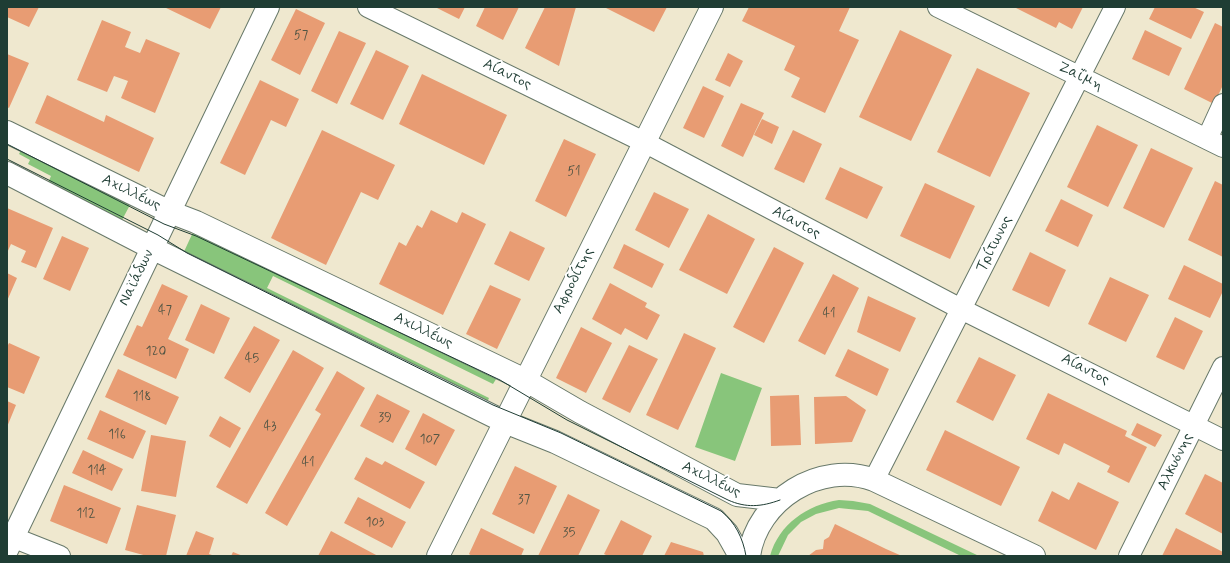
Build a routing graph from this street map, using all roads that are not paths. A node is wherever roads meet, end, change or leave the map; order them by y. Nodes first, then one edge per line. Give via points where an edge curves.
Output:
1 (268, 7) edge
2 (368, 7) edge
3 (712, 7) edge
4 (938, 7) edge
5 (1115, 7) edge
6 (1080, 77) junction
7 (1223, 104) edge
8 (7, 132) edge
9 (644, 142) junction
10 (1215, 143) edge
11 (7, 172) edge
12 (170, 212) junction
13 (152, 248) junction
14 (961, 309) junction
15 (1223, 367) edge
16 (525, 380) junction
17 (505, 422) junction
18 (1194, 426) junction
19 (1223, 440) edge
20 (874, 480) junction
21 (780, 500) junction
22 (9, 541) edge
23 (60, 556) edge
24 (438, 556) edge
25 (740, 556) edge
26 (749, 556) edge
27 (1034, 556) edge
28 (1129, 556) edge

1 - 12 main road, Ναϊάδων
2 - 9 street, Αίαντος
3 - 9 main road, Αφροδίτης
4 - 6 street, Ζαΐμη
5 - 6 street, Τρίτωνος
6 - 10 street, Ζαΐμη
6 - 14 street, Τρίτωνος
7 - 10 street
8 - 12 main road, Αχιλλέως
9 - 14 street, Αίαντος
9 - 16 main road, Αφροδίτης
11 - 13 main road
12 - 13 main road, Ναϊάδων
12 - 16 main road, Αχιλλέως via 196,222
13 - 17 main road
13 - 22 main road, Ναϊάδων
14 - 18 street, Αίαντος
14 - 20 street, Τρίτωνος
15 - 18 street, Αλκυόνης
16 - 17 main road, Αφροδίτης
16 - 21 main road, Αχιλλέως via 737,495
17 - 24 main road, Αφροδίτης
17 - 25 main road via 555,442 714,519 727,533
18 - 19 street, Αίαντος
18 - 28 street, Αλκυόνης
20 - 21 main road via 856,476 823,477 794,489
20 - 27 main road
21 - 26 main road via 760,524
22 - 23 street

